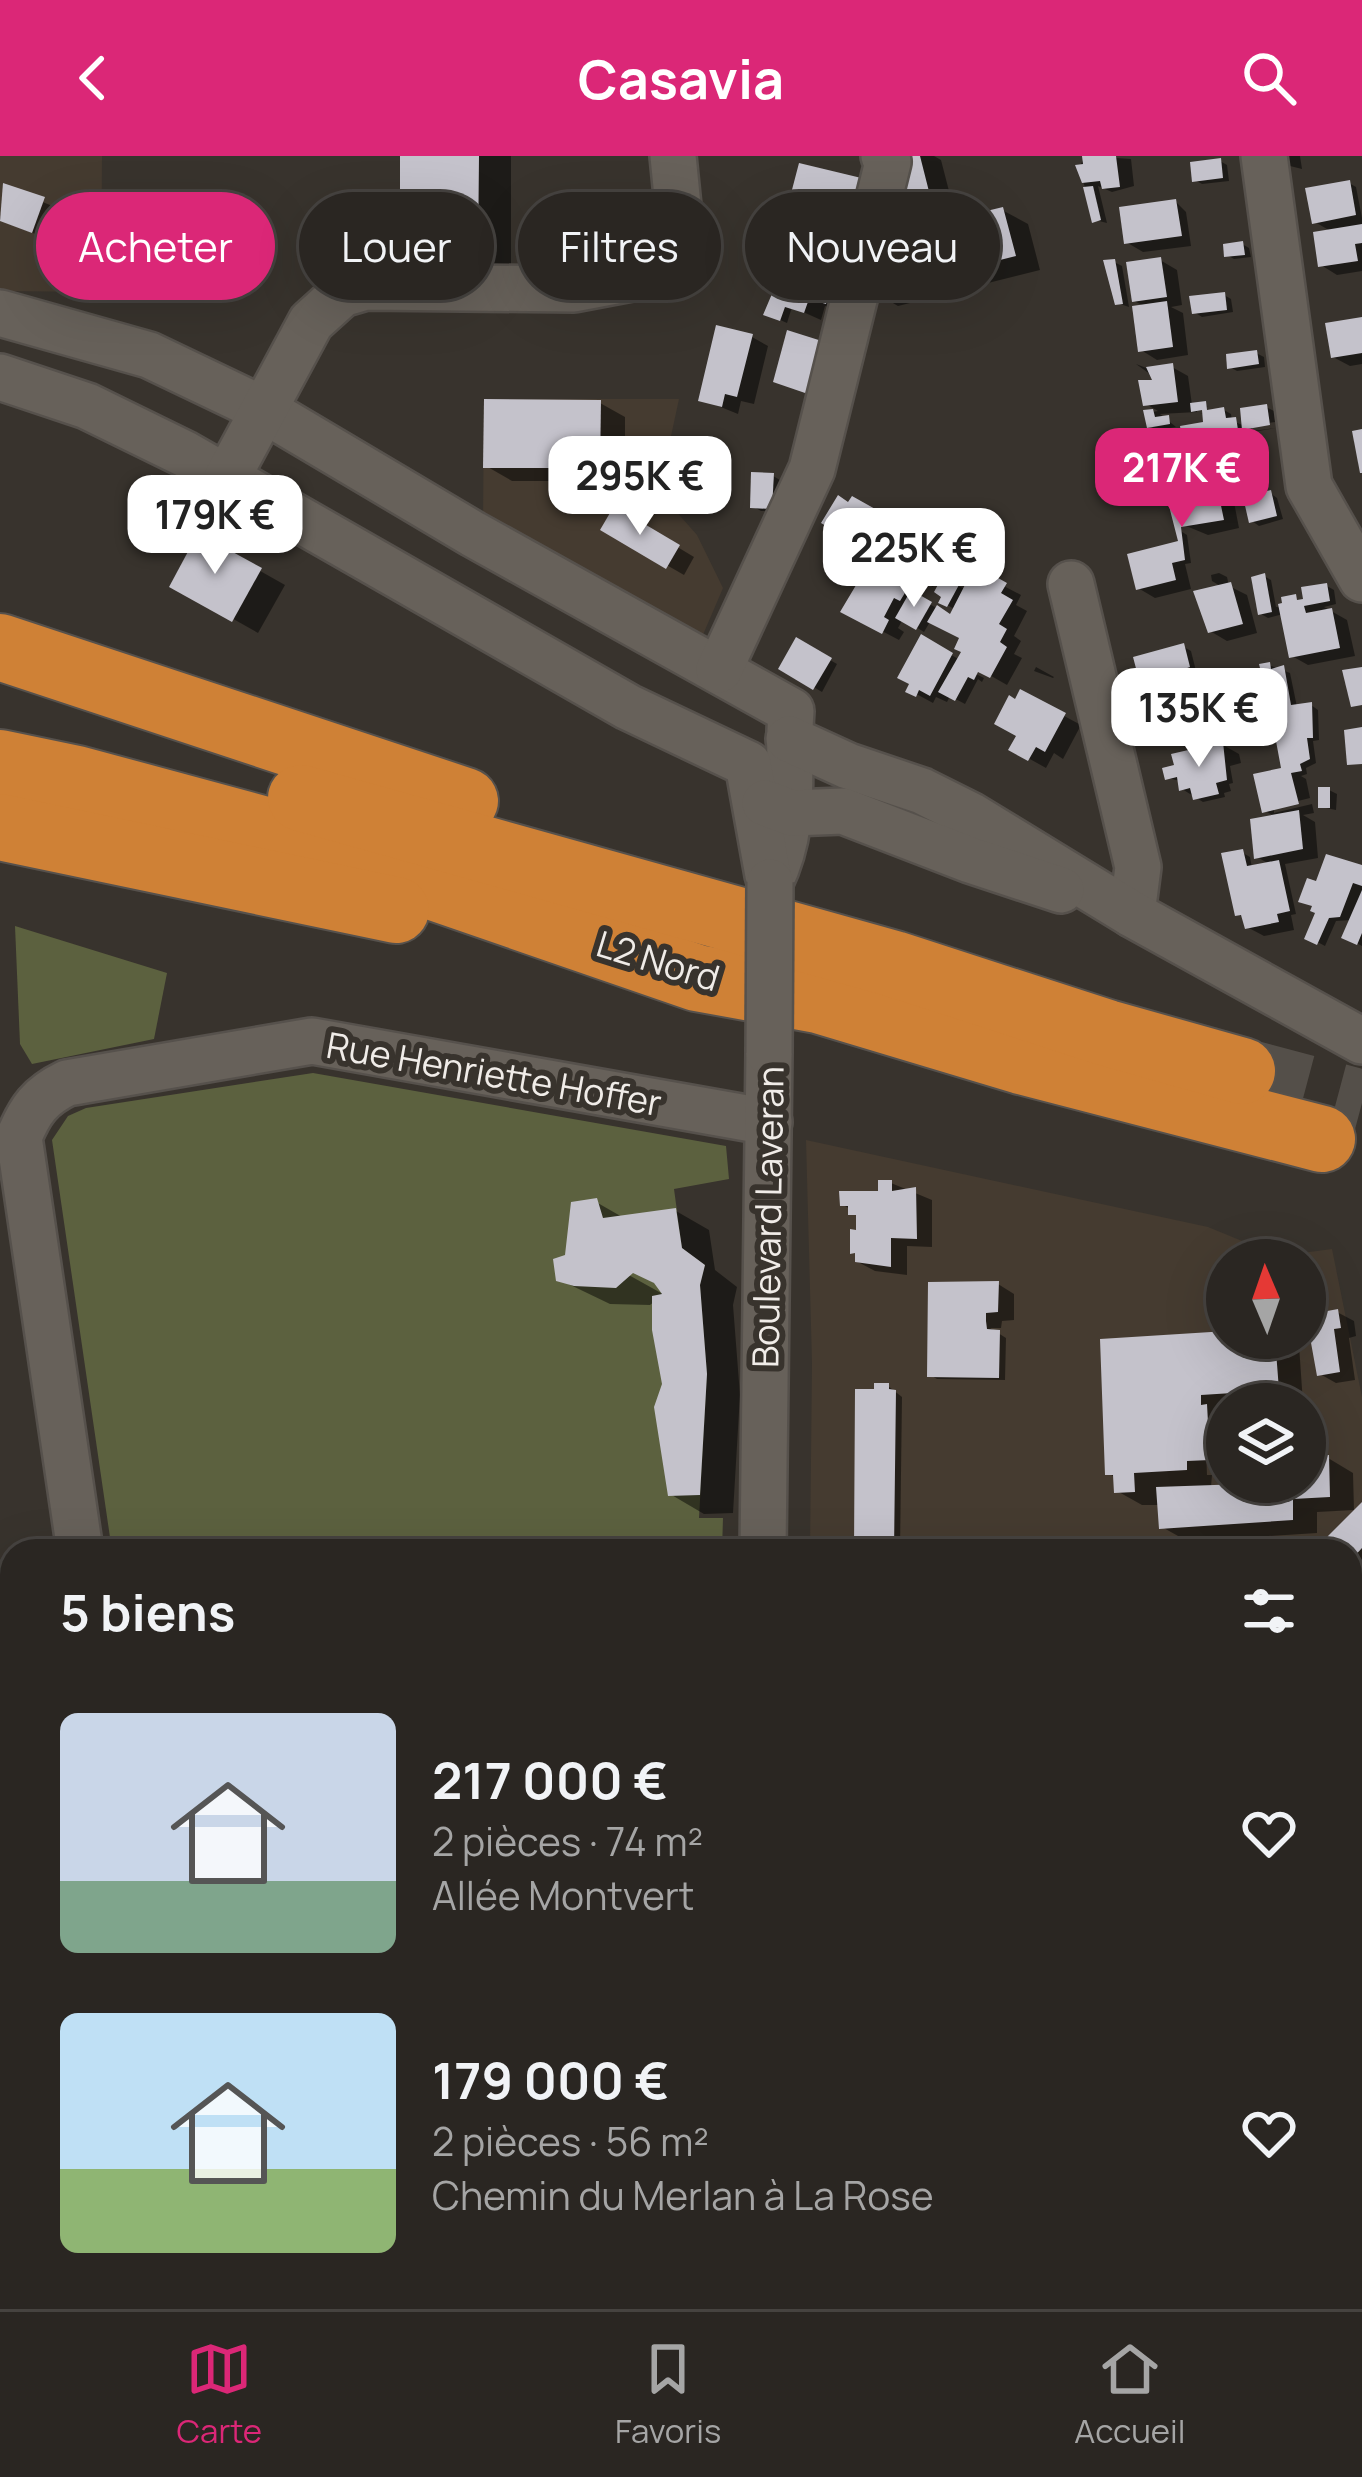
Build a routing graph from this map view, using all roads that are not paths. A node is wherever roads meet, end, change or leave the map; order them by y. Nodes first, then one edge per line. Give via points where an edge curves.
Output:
1 (673, 156) edge
2 (884, 156) edge
3 (1264, 156) edge
4 (0, 313) edge
5 (0, 377) edge
6 (264, 410) junction
7 (227, 478) junction
8 (1362, 579) edge
9 (1071, 584) dead end
10 (0, 647) edge
11 (718, 670) junction
12 (0, 717) edge
13 (789, 739) junction
14 (0, 764) edge
15 (765, 792) junction
16 (0, 827) edge
17 (1132, 914) junction
18 (894, 964) junction
19 (697, 978) junction
20 (1362, 1041) edge
21 (1242, 1071) tunnel mouth
22 (769, 1123) junction
23 (1322, 1139) dead end
24 (78, 1539) edge
25 (763, 1539) edge

1 - 6 street via 678,206 667,244 632,278 574,289 366,287 341,294 311,322
2 - 11 street via 812,469
3 - 8 street via 1309,486
4 - 6 street via 149,355
5 - 7 street via 87,406
6 - 7 street
6 - 11 street
7 - 15 street
9 - 17 street via 1138,867
10 - 18 highway via 679,874
11 - 13 street via 791,710
12 - 18 highway, L2 Nord
13 - 15 street, Boulevard Laveran
13 - 15 street
13 - 17 street via 970,814
14 - 19 highway, L2 Nord via 280,834
15 - 17 street via 843,811
15 - 22 street, Boulevard Laveran, bridge via 783,856 770,882
16 - 19 highway
17 - 20 street
18 - 21 highway, L2 Nord
19 - 23 highway, L2 Nord via 818,1000
22 - 24 street, Rue Henriette Hoffer via 311,1041 67,1083 44,1094 19,1137
22 - 25 street, Boulevard Laveran

